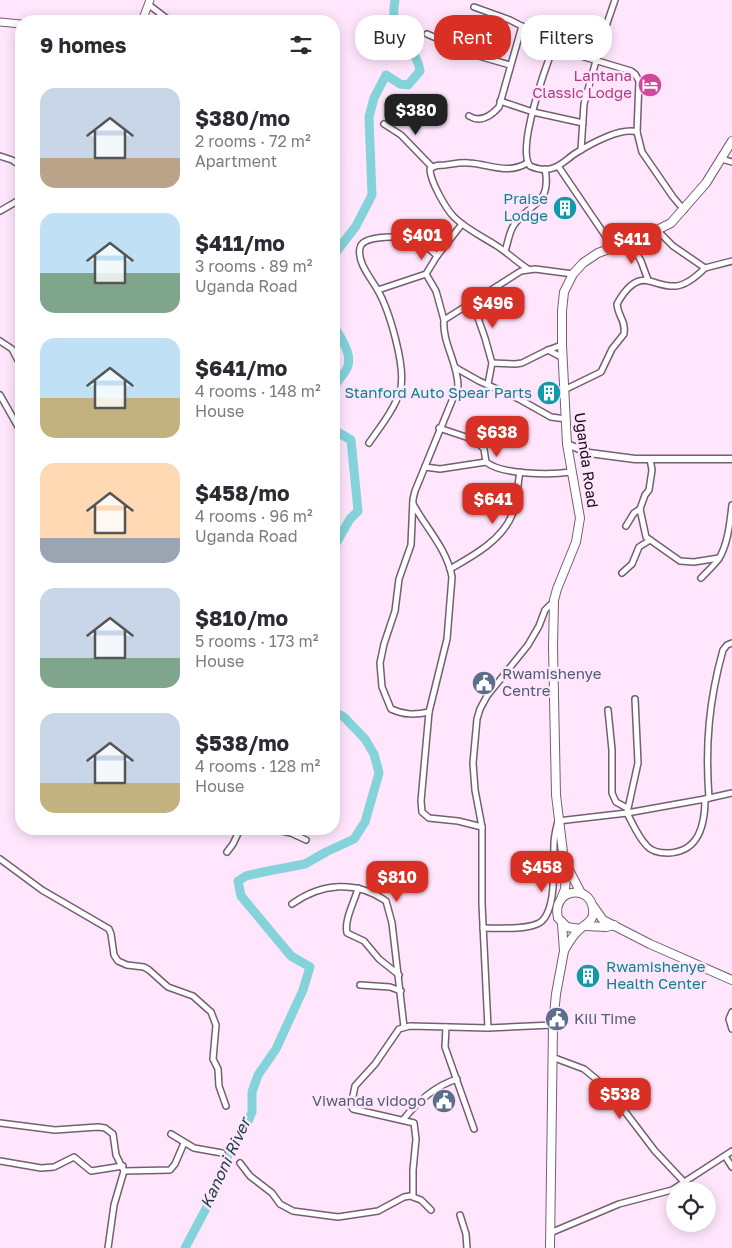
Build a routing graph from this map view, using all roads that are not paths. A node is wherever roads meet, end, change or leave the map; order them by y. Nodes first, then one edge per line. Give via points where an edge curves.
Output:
1 (615, 0) edge
2 (150, 2) edge
3 (474, 7) dead end
4 (145, 15) edge
5 (164, 15) edge
6 (0, 22) edge
7 (15, 23) edge
8 (521, 26) edge
9 (521, 29) edge
10 (427, 34) dead end
11 (550, 60) edge
12 (591, 60) edge
13 (596, 62) junction
14 (510, 65) junction
15 (500, 102) junction
16 (533, 112) junction
17 (469, 116) dead end
18 (583, 123) junction
19 (384, 124) dead end
20 (637, 132) junction
21 (732, 141) edge
22 (581, 150) junction
23 (0, 156) edge
24 (722, 159) junction
25 (15, 162) edge
26 (732, 162) edge
27 (527, 164) junction
28 (558, 166) junction
29 (432, 167) junction
30 (545, 169) junction
31 (15, 202) edge
32 (684, 210) junction
33 (0, 211) edge
34 (462, 224) junction
35 (658, 231) junction
36 (630, 242) junction
37 (613, 247) junction
38 (505, 251) junction
39 (437, 256) junction
40 (732, 261) edge
41 (705, 268) junction
42 (528, 269) junction
43 (426, 274) junction
44 (573, 274) junction
45 (648, 280) junction
46 (378, 290) junction
47 (472, 301) junction
48 (444, 320) junction
49 (0, 342) edge
50 (562, 345) junction
51 (548, 350) junction
52 (15, 355) edge
53 (563, 358) junction
54 (492, 363) junction
55 (456, 368) junction
56 (488, 384) junction
57 (564, 390) junction
58 (0, 395) edge
59 (566, 419) junction
60 (15, 421) edge
61 (440, 428) junction
62 (369, 443) dead end
63 (567, 444) junction
64 (650, 459) junction
65 (732, 459) edge
66 (486, 462) junction
67 (425, 467) junction
68 (520, 472) junction
69 (571, 472) junction
70 (413, 504) junction
71 (732, 505) edge
72 (640, 509) junction
73 (626, 526) dead end
74 (650, 540) junction
75 (719, 558) junction
76 (450, 569) junction
77 (622, 573) dead end
78 (701, 578) dead end
79 (554, 600) junction
80 (732, 643) edge
81 (635, 699) dead end
82 (608, 710) dead end
83 (429, 712) junction
84 (732, 794) edge
85 (707, 798) junction
86 (627, 810) junction
87 (558, 821) junction
88 (482, 827) junction
89 (237, 835) edge
90 (295, 835) edge
91 (306, 840) dead end
92 (227, 852) dead end
93 (0, 859) edge
94 (566, 862) junction
95 (358, 888) junction
96 (581, 893) junction
97 (560, 900) junction
98 (292, 904) dead end
99 (593, 906) junction
100 (562, 924) junction
101 (614, 925) junction
102 (583, 927) junction
103 (483, 928) junction
104 (564, 951) junction
105 (399, 975) junction
106 (732, 980) edge
107 (360, 985) dead end
108 (401, 991) junction
109 (732, 1012) edge
110 (553, 1025) junction
111 (404, 1027) junction
112 (446, 1027) junction
113 (488, 1028) junction
114 (732, 1030) edge
115 (552, 1057) junction
116 (457, 1079) junction
117 (226, 1106) dead end
118 (403, 1120) junction
119 (0, 1123) edge
120 (474, 1129) dead end
121 (171, 1134) dead end
122 (184, 1143) junction
123 (732, 1151) edge
124 (222, 1153) dead end
125 (725, 1156) junction
126 (0, 1161) edge
127 (240, 1163) dead end
128 (732, 1167) edge
129 (123, 1169) junction
130 (684, 1182) edge
131 (686, 1182) edge
132 (666, 1193) edge
133 (413, 1196) junction
134 (431, 1210) dead end
135 (460, 1215) dead end
136 (550, 1233) junction
137 (108, 1248) edge
138 (467, 1248) edge
139 (550, 1248) edge

1 - 13 street
2 - 4 main road
2 - 5 street
3 - 8 street
6 - 7 main road
9 - 14 street
10 - 14 street via 475,55
11 - 16 street
12 - 13 street
13 - 18 street via 584,104
13 - 20 street via 631,71 638,78
14 - 15 street
15 - 16 street
15 - 17 street via 495,112 484,118 476,120
16 - 18 street
16 - 27 street via 526,150
18 - 22 street
19 - 29 street via 401,135
20 - 22 street via 629,130 616,134
20 - 32 street via 645,158
21 - 24 main road, Uganda Road
22 - 28 street
23 - 25 street
24 - 26 street
24 - 32 main road, Uganda Road
27 - 29 street via 512,170 468,162
27 - 30 street
28 - 30 street
28 - 37 street
29 - 34 street via 432,178 454,217
30 - 38 street via 545,192 513,227
31 - 33 street
32 - 35 main road, Uganda Road
34 - 38 street
34 - 39 street
35 - 36 main road, Uganda Road
35 - 41 street via 672,246
36 - 37 main road, Uganda Road
36 - 45 street
37 - 44 main road, Uganda Road via 583,263
38 - 42 street
39 - 43 street
39 - 46 street via 411,238 364,241 360,246 361,258
40 - 41 street
41 - 45 street via 680,285 663,285
42 - 44 street
42 - 47 street
43 - 46 street
43 - 48 street via 436,291
44 - 50 main road, Uganda Road via 563,298
45 - 57 street via 632,285 617,304 624,320 624,334 601,372
46 - 62 street via 394,332 402,376 401,389 390,413
47 - 48 street
47 - 54 street
48 - 55 street via 444,332
49 - 52 street
50 - 51 street
50 - 53 main road, Uganda Road
51 - 53 street
51 - 54 street via 515,364
53 - 57 main road, Uganda Road
54 - 56 street
55 - 56 street
55 - 61 street via 458,386
56 - 59 street via 551,417
57 - 59 main road, Uganda Road
58 - 60 street
59 - 63 main road, Uganda Road
61 - 66 street via 475,440 484,450
61 - 67 street
63 - 64 street via 589,453
63 - 69 main road, Uganda Road
64 - 65 street
64 - 72 street via 649,490
66 - 67 street via 440,469
66 - 68 street via 494,468
67 - 70 street
68 - 69 street
68 - 76 street via 516,504 508,523 487,545
69 - 79 main road, Uganda Road via 580,527
70 - 76 street
70 - 83 street via 411,545 380,663 382,687 390,708 415,715
71 - 75 street
72 - 73 street
72 - 74 street via 646,537
74 - 75 street via 687,563
74 - 77 street via 639,547 632,564
75 - 78 street
76 - 83 street via 447,639
79 - 87 main road, Uganda Road
79 - 88 street via 545,610 528,645 494,686 480,709 473,763
80 - 85 street via 723,650 710,711
81 - 86 street via 638,763
82 - 86 street via 612,793 616,802
83 - 88 street via 422,812 429,818
84 - 85 street
85 - 86 street
85 - 86 street via 704,823 696,840 680,851 655,852 647,847
86 - 87 street
87 - 94 main road, Uganda Road
87 - 103 street via 554,880 543,921 536,925
88 - 103 street
89 - 92 street
90 - 91 street
93 - 117 street via 42,890 109,929 114,955 122,963 150,970 168,987 193,996 205,1006 215,1020 213,1059
94 - 96 main road, Uganda Road
94 - 97 main road, Uganda Road via 566,883
95 - 98 street via 323,888
95 - 105 street via 386,901
95 - 105 street via 347,933 364,941
96 - 97 main road via 570,893
96 - 99 main road
97 - 100 main road via 557,912
99 - 101 main road via 603,920
99 - 102 main road via 594,914
100 - 102 main road via 573,929
100 - 104 main road
101 - 102 main road
101 - 106 main road
102 - 104 main road
103 - 113 street
104 - 110 main road
105 - 108 street
107 - 108 street
108 - 111 street
109 - 114 street via 729,1019
110 - 113 street
110 - 115 main road
111 - 112 street
111 - 118 street via 399,1029 375,1064 354,1086 351,1106
112 - 113 street
112 - 116 street via 445,1047
115 - 130 street via 584,1069 607,1088 655,1151
115 - 136 main road
116 - 118 street via 429,1094
116 - 120 street
118 - 133 street via 414,1123 416,1132
119 - 129 street via 55,1130 106,1128 113,1134 116,1155
121 - 122 street
122 - 124 street
122 - 129 street via 170,1170
123 - 125 street
125 - 128 street
125 - 131 street
126 - 129 street via 47,1168 74,1157 91,1171
127 - 133 street via 280,1204 293,1211 335,1218 376,1212 404,1197
129 - 137 street
132 - 136 street via 619,1204
133 - 134 street
135 - 138 street
136 - 139 main road

